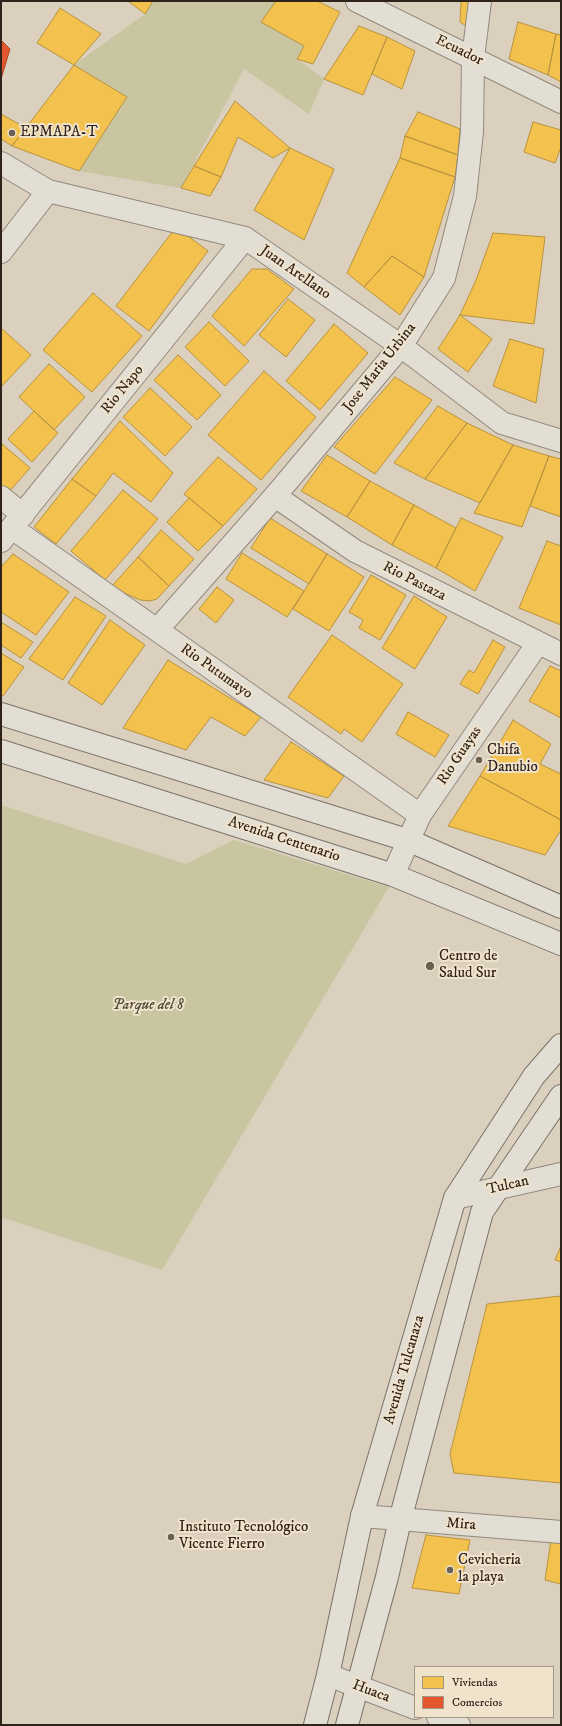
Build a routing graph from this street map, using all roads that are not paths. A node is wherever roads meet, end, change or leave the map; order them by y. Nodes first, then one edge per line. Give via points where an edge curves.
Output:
1 (357, 1) edge
2 (480, 1) edge
3 (473, 58) junction
4 (561, 102) edge
5 (1, 162) edge
6 (48, 191) junction
7 (245, 238) junction
8 (1, 252) edge
9 (401, 346) junction
10 (561, 441) edge
11 (275, 496) junction
12 (1, 497) edge
13 (12, 528) edge
14 (157, 630) junction
15 (538, 643) junction
16 (561, 654) edge
17 (1, 714) edge
18 (1, 750) edge
19 (420, 815) junction
20 (410, 841) junction
21 (393, 875) junction
22 (561, 907) edge
23 (561, 944) edge
24 (561, 1045) edge
25 (561, 1096) edge
26 (561, 1174) edge
27 (498, 1188) junction
28 (455, 1198) junction
29 (362, 1516) junction
30 (400, 1520) junction
31 (561, 1532) edge
32 (328, 1675) junction
33 (357, 1686) junction
34 (414, 1708) edge
35 (441, 1718) edge
36 (315, 1725) edge
37 (347, 1725) edge
38 (459, 1725) edge

1 - 3 street, Ecuador
2 - 3 street, Jose Maria Urbina
3 - 4 street, Ecuador
3 - 9 street, Jose Maria Urbina via 472,132 465,196 444,278
5 - 6 street, Juan Arellano
6 - 7 street, Juan Arellano
6 - 8 street
7 - 9 street, Juan Arellano
7 - 13 street, Rio Napo
9 - 10 street, Juan Arellano via 502,423
9 - 11 street, Jose Maria Urbina
11 - 14 street, Jose Maria Urbina
11 - 15 street, Rio Pastaza via 355,551
12 - 13 street, Rio Putumayo
13 - 14 street, Rio Putumayo
14 - 19 street, Rio Putumayo
15 - 16 street, Rio Pastaza
15 - 19 street, Rio Guayas
17 - 20 street
18 - 21 street, Avenida Centenario
19 - 20 street, Rio Guayas
20 - 21 street, Rio Guayas
20 - 22 street
21 - 23 street, Avenida Centenario
24 - 28 street, Avenida Tulcanaza via 534,1076
25 - 27 street
26 - 27 street, Tulcan
27 - 28 street, Tulcan
27 - 30 street via 482,1212
28 - 29 street, Avenida Tulcanaza
29 - 30 street, Mira
29 - 32 street, Avenida Tulcanaza
30 - 31 street, Mira
30 - 33 street
32 - 33 street, Huaca
32 - 36 street, Avenida Tulcanaza
33 - 34 street, Huaca
33 - 37 street
35 - 38 street

